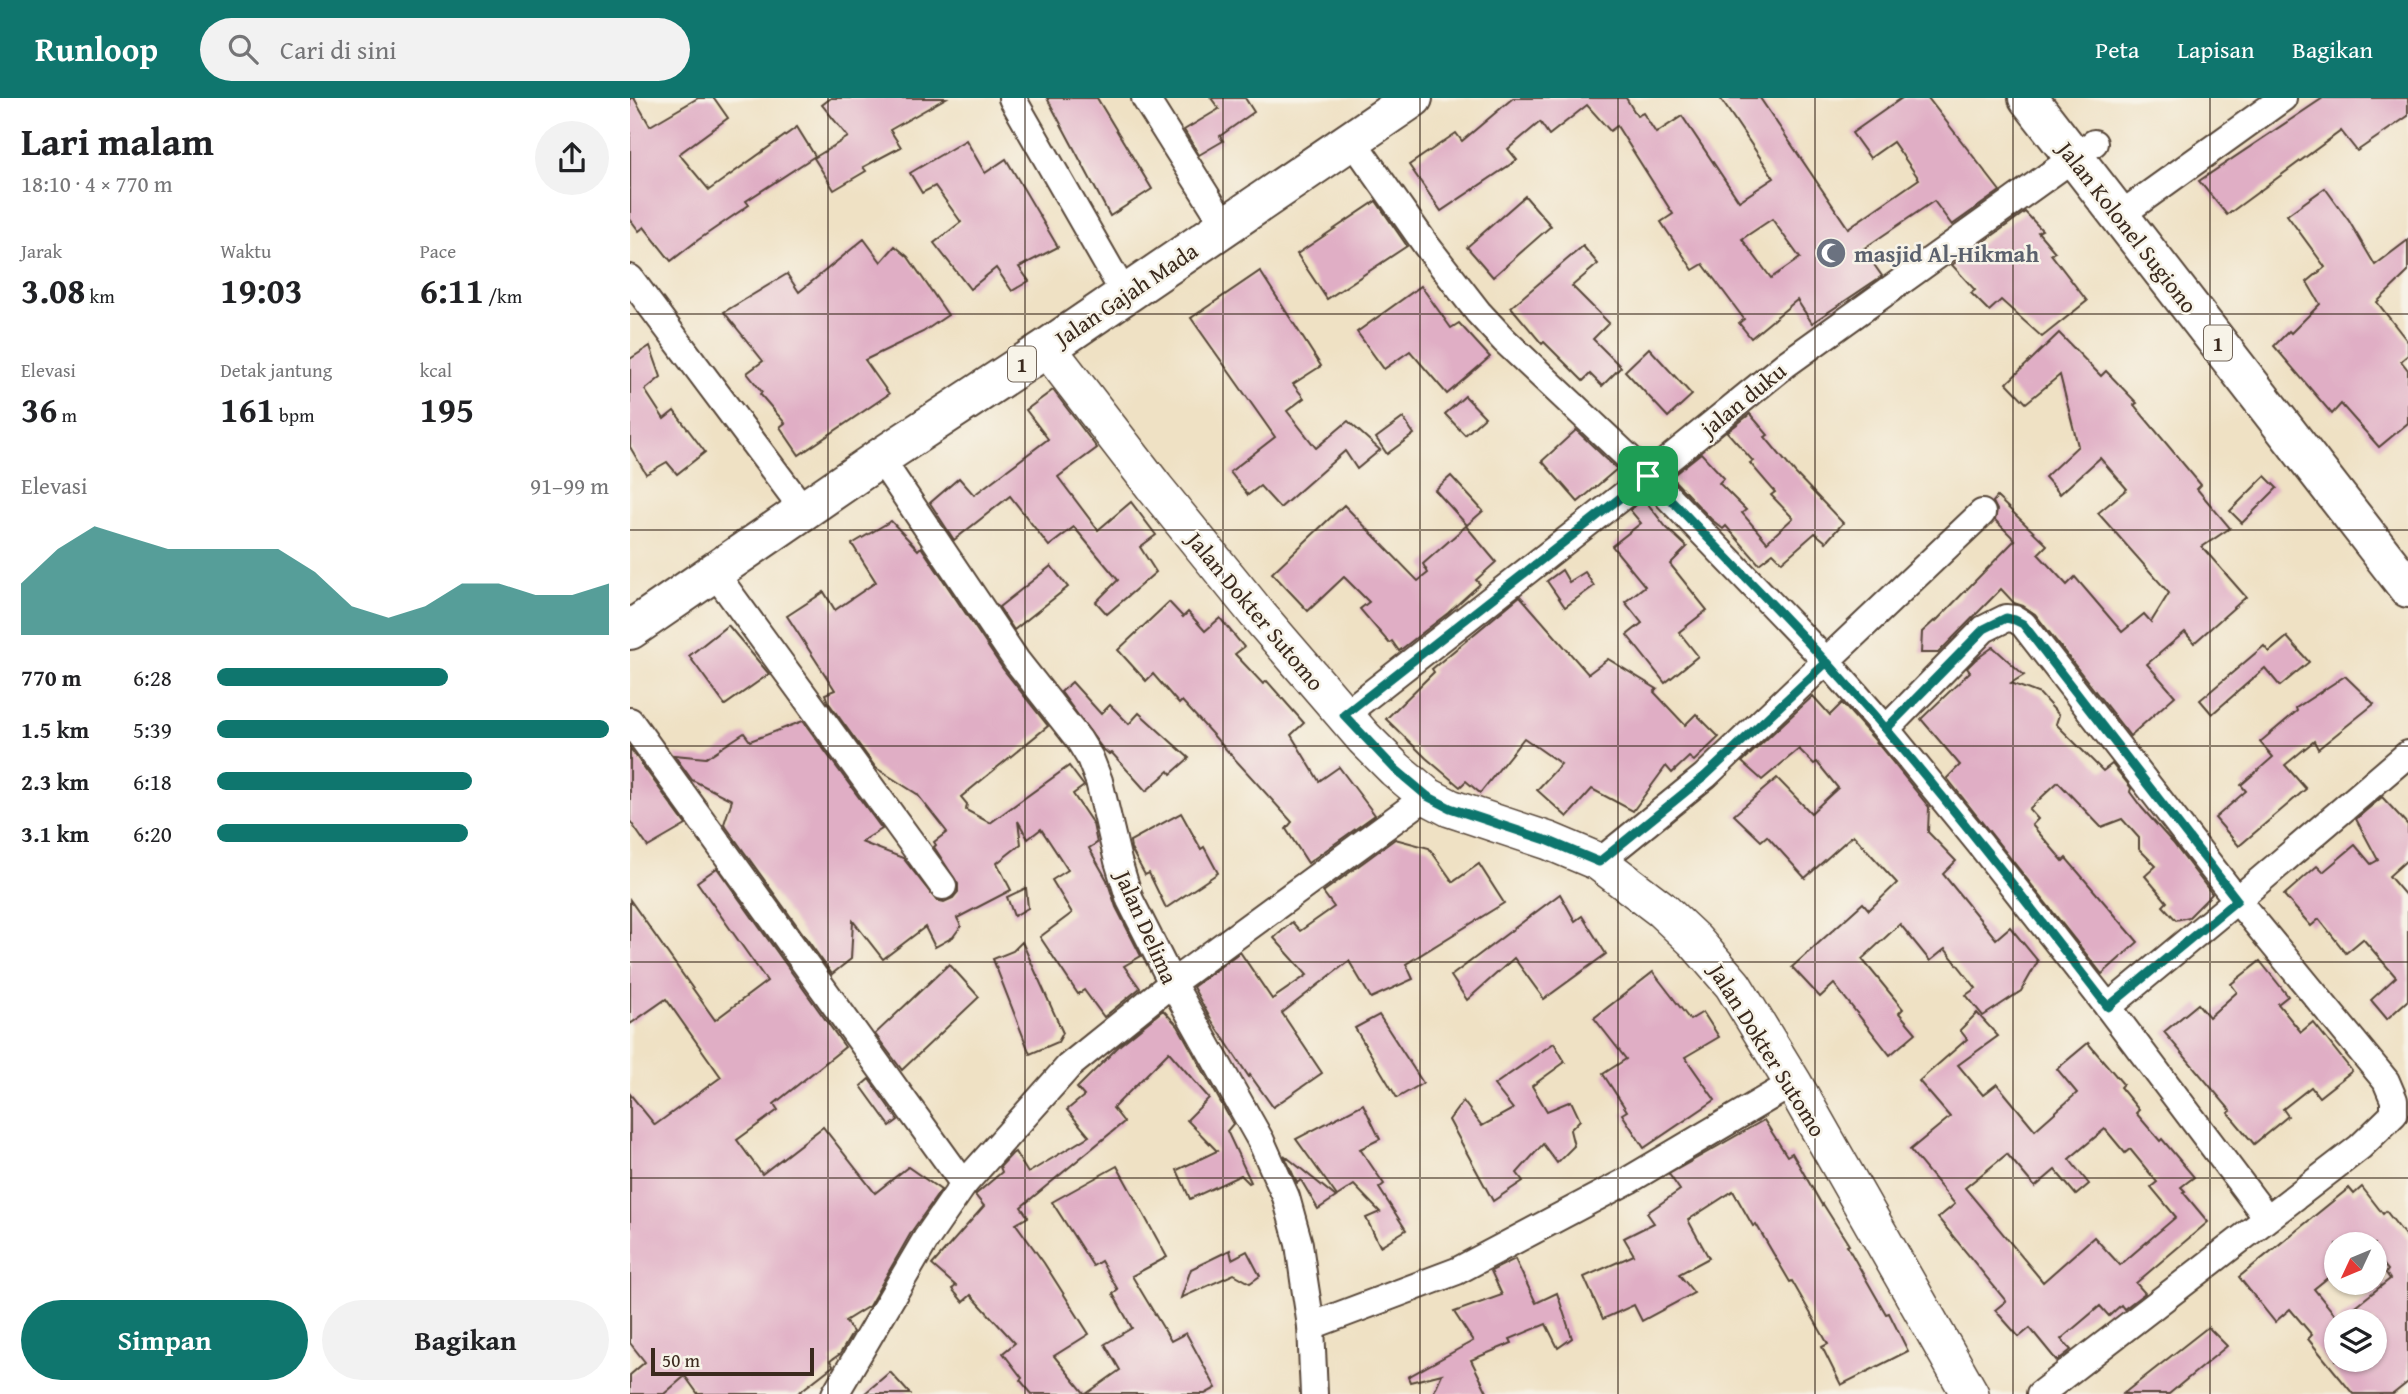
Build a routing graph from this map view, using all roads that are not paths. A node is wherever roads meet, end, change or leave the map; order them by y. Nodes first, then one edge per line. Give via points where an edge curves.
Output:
1 (1012, 98) edge
2 (1145, 98) edge
3 (2028, 98) edge
4 (2059, 98) edge
5 (2283, 98) edge
6 (1401, 101) edge
7 (1353, 140) junction
8 (2084, 150) junction
9 (2128, 208) junction
10 (1226, 227) junction
11 (630, 278) edge
12 (1125, 295) junction
13 (1047, 348) junction
14 (880, 458) junction
15 (1648, 476) junction
16 (1982, 513) dead end
17 (795, 516) junction
18 (2408, 552) edge
19 (713, 572) junction
20 (2408, 588) edge
21 (630, 630) edge
22 (1827, 662) junction
23 (1344, 715) junction
24 (630, 721) edge
25 (1886, 729) junction
26 (2408, 754) edge
27 (1427, 796) junction
28 (1599, 862) junction
29 (943, 886) dead end
30 (2237, 900) junction
31 (1171, 983) junction
32 (2108, 1007) junction
33 (1793, 1083) junction
34 (2401, 1111) edge
35 (964, 1184) junction
36 (2267, 1217) junction
37 (1311, 1326) junction
38 (835, 1394) edge
39 (1314, 1394) edge
40 (1970, 1394) edge
41 (2040, 1394) edge

1 - 12 street
2 - 10 street
3 - 8 highway, Jalan Kolonel Sugiono / 1
4 - 8 highway, 1
5 - 9 street
6 - 7 highway, Jalan Gajah Mada / 1
7 - 10 highway, Jalan Gajah Mada / 1
7 - 15 street via 1478,312
8 - 9 highway, 1
8 - 15 street, jalan duku via 1786,364
9 - 18 highway, 1
9 - 20 highway, Jalan Kolonel Sugiono / 1
10 - 12 highway, Jalan Gajah Mada / 1
11 - 17 street via 794,497
12 - 13 highway, Jalan Gajah Mada / 1
13 - 14 highway, Jalan Gajah Mada / 1
13 - 23 main road, Jalan Dokter Sutomo via 1180,519
14 - 17 highway, Jalan Gajah Mada / 1
14 - 31 street, Jalan Delima via 1016,660 1090,758 1130,900
15 - 22 street
15 - 23 street, jalan duku
16 - 22 street
17 - 19 highway, Jalan Gajah Mada / 1
19 - 21 highway, Jalan Gajah Mada / 1
19 - 29 street
22 - 25 street
22 - 28 street via 1705,776
23 - 27 main road, Jalan Dokter Sutomo
24 - 35 street
25 - 30 street via 1984,629 2006,618 2015,620 2023,624
25 - 32 street
26 - 30 street
27 - 28 main road, Jalan Dokter Sutomo
27 - 31 street
28 - 33 main road, Jalan Dokter Sutomo via 1695,941 1732,985
30 - 32 street
30 - 34 street via 2386,1082
31 - 35 street via 1069,1066
31 - 37 street, Jalan Delima via 1261,1141 1286,1197 1299,1244
32 - 36 street
33 - 37 street via 1629,1180 1457,1270
33 - 40 main road, Jalan Dokter Sutomo
34 - 36 street
35 - 38 street via 926,1239
36 - 41 street
37 - 39 street, Jalan Delima

